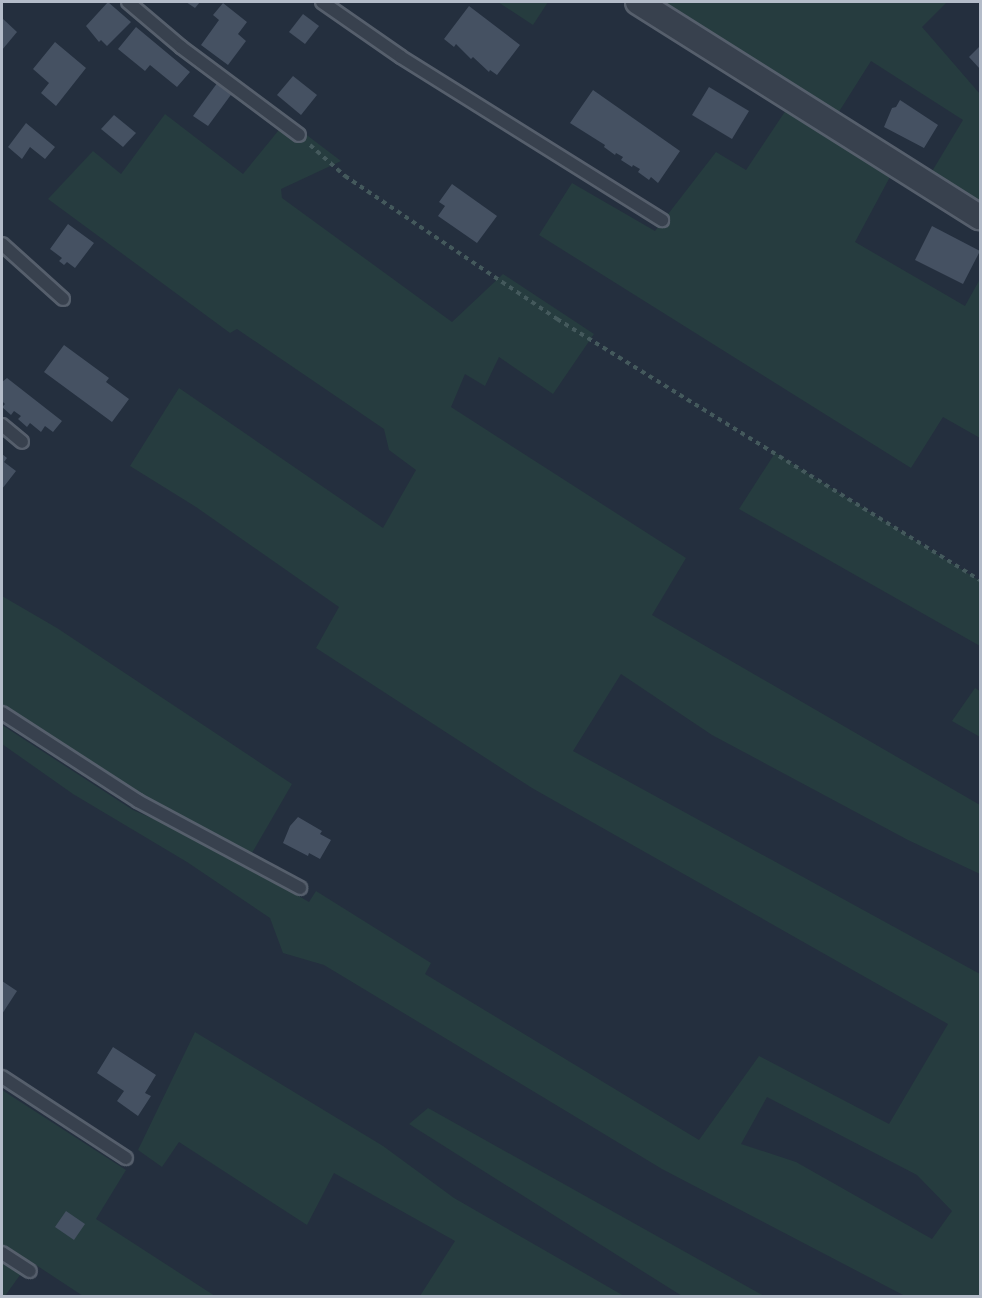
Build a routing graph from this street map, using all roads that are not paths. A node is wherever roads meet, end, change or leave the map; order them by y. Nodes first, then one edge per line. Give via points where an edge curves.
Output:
1 (128, 2) edge
2 (322, 2) edge
3 (638, 2) edge
4 (298, 135) road end
5 (981, 217) edge
6 (662, 220) dead end
7 (2, 244) edge
8 (63, 299) dead end
9 (2, 425) edge
10 (22, 442) dead end
11 (2, 713) edge
12 (300, 888) dead end
13 (2, 1077) edge
14 (126, 1158) dead end
15 (2, 1252) edge
16 (30, 1271) dead end

1 - 4 lane
2 - 6 lane via 428,75
3 - 5 street
7 - 8 lane
9 - 10 lane
11 - 12 lane via 138,801
13 - 14 lane
15 - 16 lane

